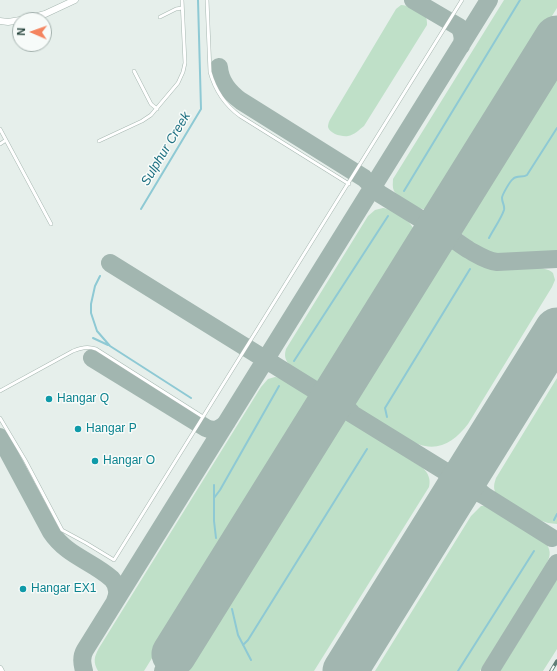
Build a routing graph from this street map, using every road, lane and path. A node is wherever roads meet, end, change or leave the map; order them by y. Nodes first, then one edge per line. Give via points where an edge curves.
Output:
1 (75, 0) edge
2 (182, 0) edge
3 (207, 0) edge
4 (462, 0) edge
5 (182, 8) junction
6 (49, 12) edge
7 (160, 17) dead end
8 (0, 21) edge
9 (12, 21) edge
10 (134, 71) dead end
11 (157, 109) junction
12 (0, 129) edge
13 (1, 135) edge
14 (6, 140) junction
15 (99, 141) dead end
16 (0, 144) edge
17 (349, 184) junction
18 (51, 224) dead end
19 (0, 391) edge
20 (203, 416) junction
21 (0, 418) edge

1 - 6 street
2 - 5 lane
3 - 17 lane via 210,72 224,101 240,116
4 - 17 lane
5 - 7 lane
5 - 11 lane via 185,63 183,72 178,83
8 - 9 street
10 - 11 lane via 151,104
11 - 15 lane via 142,121
12 - 13 lane
13 - 14 lane
14 - 16 lane
14 - 18 lane
17 - 20 lane
19 - 20 lane via 81,348 91,348
20 - 21 lane via 114,560 62,530

